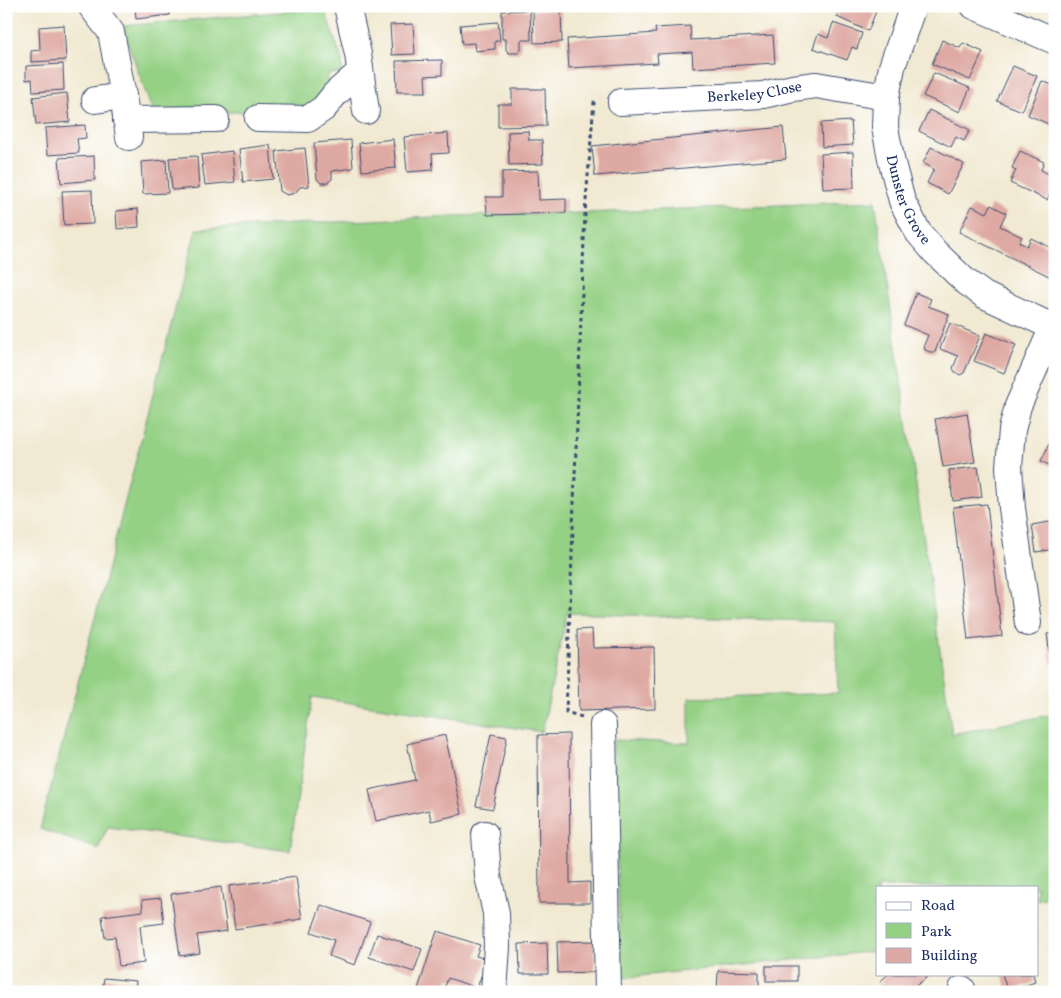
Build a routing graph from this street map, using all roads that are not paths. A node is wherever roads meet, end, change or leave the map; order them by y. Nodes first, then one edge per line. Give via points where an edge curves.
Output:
1 (91, 6) edge
2 (348, 6) edge
3 (913, 6) edge
4 (974, 6) edge
5 (1019, 15) edge
6 (1055, 41) edge
7 (360, 72) junction
8 (886, 97) junction
9 (95, 100) dead end
10 (621, 102) road end
11 (366, 112) dead end
12 (126, 118) junction
13 (258, 118) dead end
14 (216, 119) dead end
15 (1054, 328) edge
16 (1028, 623) dead end
17 (603, 725) road end
18 (485, 834) dead end
19 (494, 992) edge
20 (608, 992) edge

1 - 12 street via 111,32
2 - 7 street
3 - 8 street, Dunster Grove via 892,67
4 - 5 street
5 - 6 street
7 - 11 street
7 - 13 street via 324,108 308,119
8 - 10 street, Berkeley Close via 816,85 763,95
8 - 15 street, Dunster Grove via 885,128 892,164 902,201 918,232 965,281 984,295
9 - 12 street
12 - 14 street
15 - 16 street via 1018,406 1003,420 1012,430 1009,467 1012,508
17 - 20 street
18 - 19 street via 488,876 496,913

